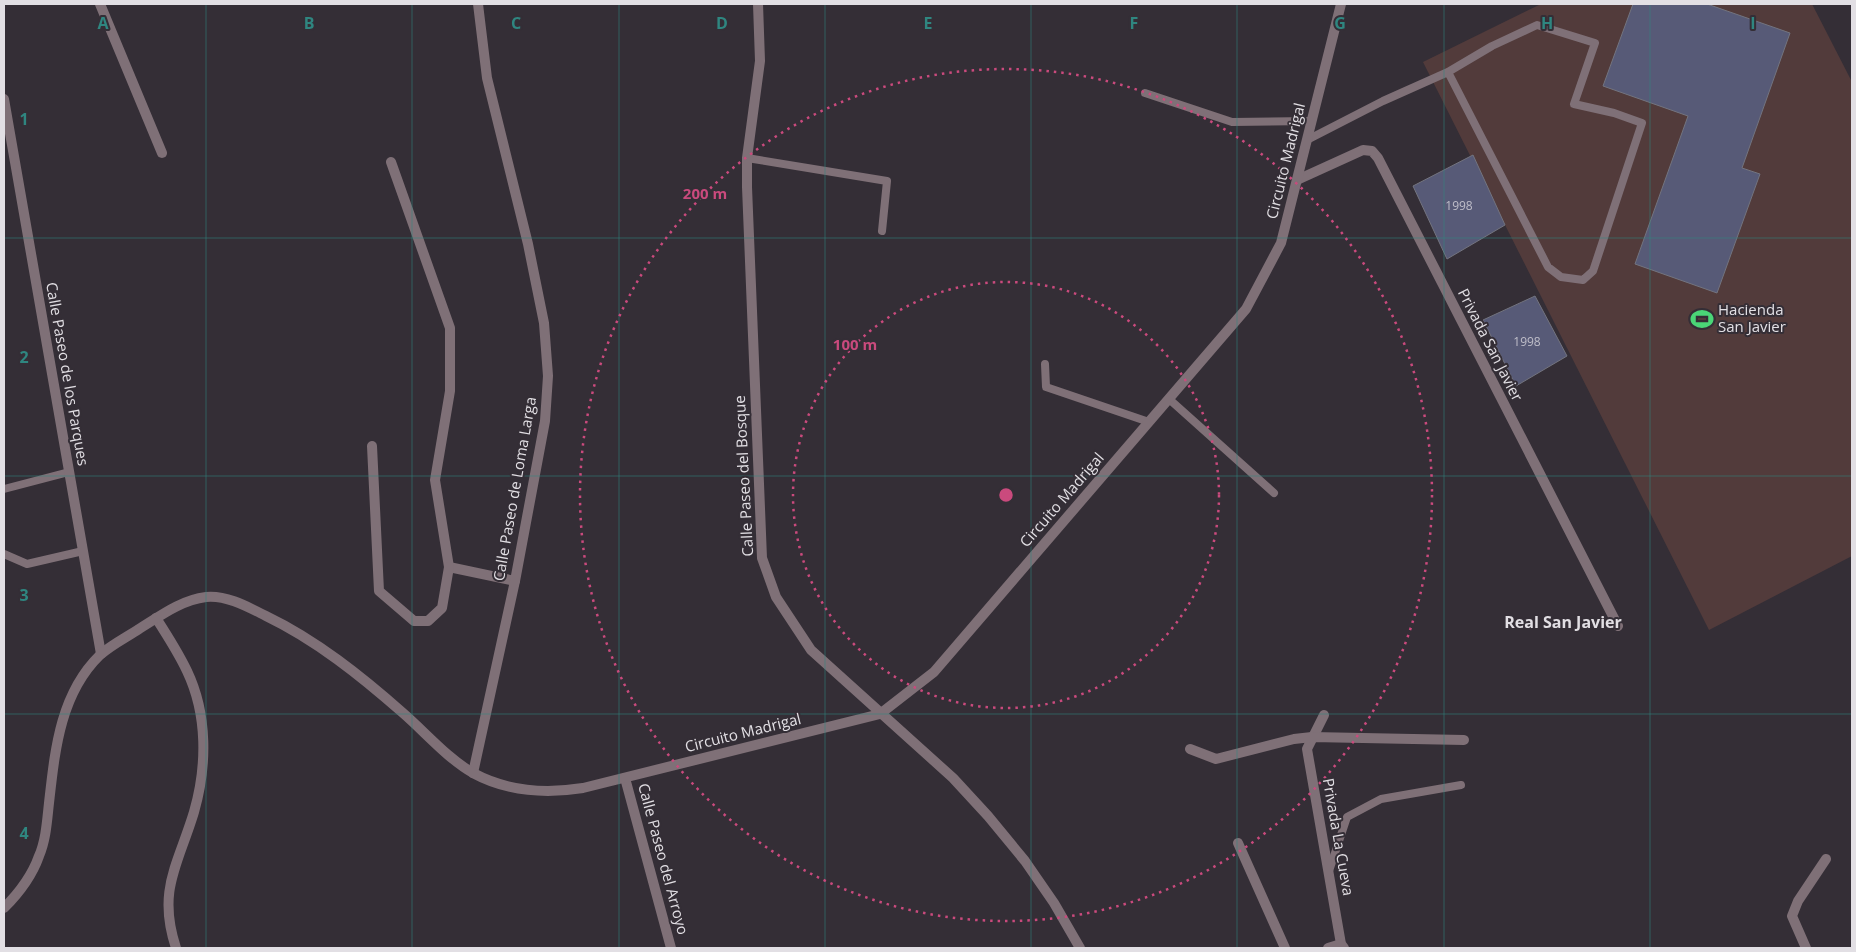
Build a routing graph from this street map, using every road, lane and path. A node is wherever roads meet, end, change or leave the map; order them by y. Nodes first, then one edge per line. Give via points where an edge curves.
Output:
1 (100, 4) edge
2 (478, 4) edge
3 (758, 4) edge
4 (1337, 5) edge
5 (1448, 72) junction
6 (1146, 93) dead end
7 (4, 98) edge
8 (1311, 121) junction
9 (1306, 140) junction
10 (162, 153) dead end
11 (747, 158) junction
12 (391, 162) dead end
13 (1297, 180) junction
14 (882, 232) dead end
15 (1045, 364) dead end
16 (1169, 399) junction
17 (1149, 422) junction
18 (372, 446) dead end
19 (69, 472) junction
20 (4, 489) edge
21 (1274, 493) dead end
22 (83, 551) junction
23 (4, 554) edge
24 (449, 568) junction
25 (515, 581) junction
26 (156, 618) junction
27 (1618, 626) dead end
28 (101, 654) junction
29 (880, 714) junction
30 (1324, 714) dead end
31 (1312, 737) junction
32 (1464, 740) dead end
33 (1190, 750) dead end
34 (473, 773) junction
35 (625, 778) junction
36 (1461, 785) dead end
37 (1238, 843) dead end
38 (1826, 859) dead end
39 (1328, 873) junction
40 (4, 908) edge
41 (1342, 946) edge
42 (176, 948) edge
43 (671, 948) edge
44 (1080, 948) edge
45 (1285, 948) edge
46 (1328, 948) edge
47 (1806, 948) edge

1 - 10 street
2 - 25 street, Calle Paseo de Loma Larga via 487,78 544,323 548,376 545,421
3 - 11 street, Calle Paseo del Bosque via 760,61
4 - 8 street, Circuito Madrigal
5 - 5 lane via 1548,267 1561,277 1583,280 1593,271 1642,124 1614,113 1574,104 1595,43 1537,25
5 - 9 lane
6 - 8 lane via 1232,122
7 - 19 street, Calle Paseo de los Parques
8 - 9 street, Circuito Madrigal
9 - 13 street, Circuito Madrigal
11 - 14 lane via 887,181
11 - 29 street, Calle Paseo del Bosque via 762,558 776,598 806,644
12 - 24 street via 450,328 450,391 435,480
13 - 16 street, Circuito Madrigal via 1281,243 1246,309
13 - 27 street, Privada San Javier via 1363,150 1378,158
15 - 17 lane via 1046,387
16 - 17 street, Circuito Madrigal
16 - 21 lane
17 - 29 street, Circuito Madrigal via 934,672
18 - 24 street via 379,591 414,621 428,621 442,608
19 - 20 lane
19 - 22 street, Calle Paseo de los Parques
22 - 23 lane via 27,564
22 - 28 street, Calle Paseo de los Parques
24 - 25 street
25 - 34 street, Calle Paseo de Loma Larga
26 - 28 street, Circuito Madrigal
26 - 34 street, Circuito Madrigal via 194,598 213,597 230,600 272,619 366,681
26 - 42 street via 188,672 204,735 200,790 167,896 168,918
28 - 40 street, Circuito Madrigal via 73,692 62,721 40,855 19,891
29 - 35 street, Circuito Madrigal
29 - 44 street, Calle Paseo del Bosque via 953,778 988,816 1049,896
30 - 31 street, Privada La Cueva
31 - 32 street
31 - 33 street via 1216,759
31 - 39 street, Privada La Cueva via 1307,749
34 - 35 street, Circuito Madrigal via 520,790 552,793
35 - 43 street, Calle Paseo del Arroyo
36 - 39 lane via 1381,799 1347,817
37 - 45 street
38 - 47 street via 1798,901 1792,916
39 - 41 street, Privada La Cueva
41 - 46 street, Privada La Cueva

